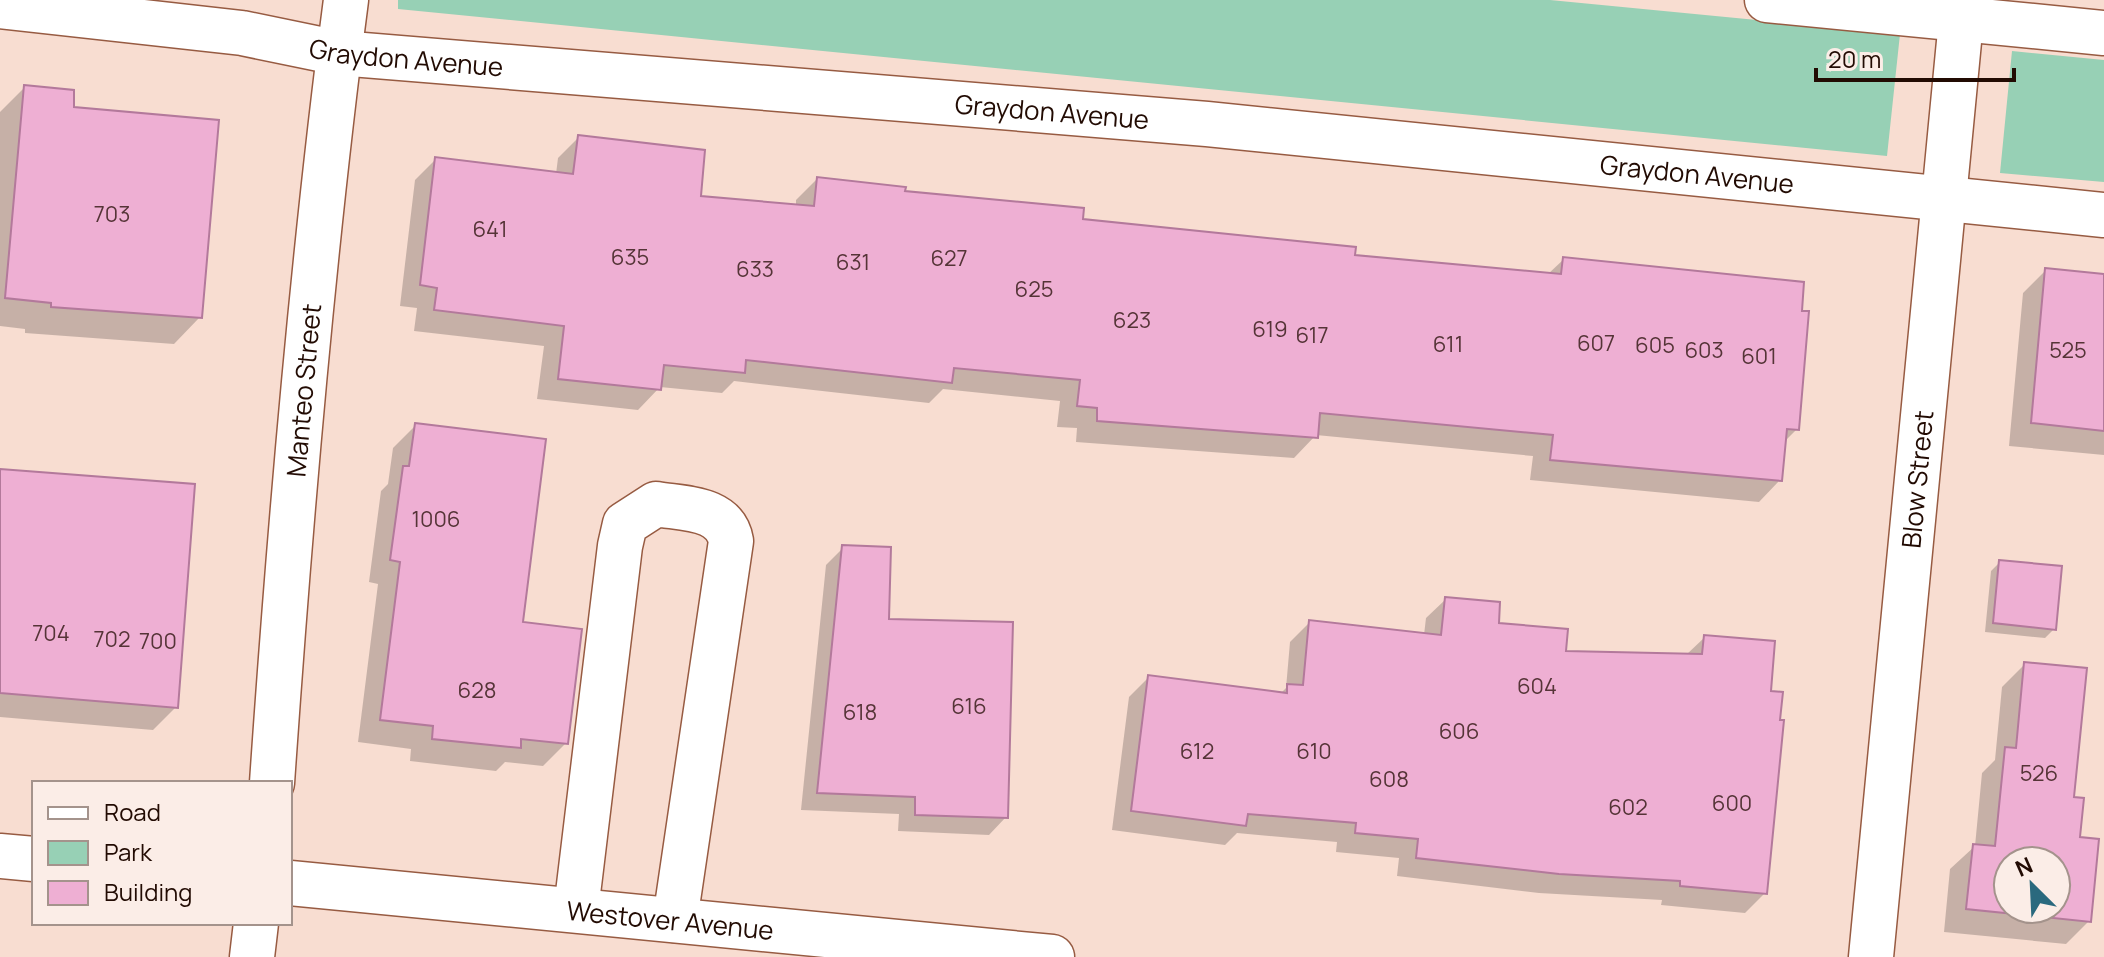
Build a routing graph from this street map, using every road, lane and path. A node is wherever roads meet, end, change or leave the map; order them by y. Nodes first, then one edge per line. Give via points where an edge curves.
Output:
1 (346, 0) edge
2 (1767, 0) edge
3 (0, 6) edge
4 (1962, 9) edge
5 (2104, 33) edge
6 (339, 53) junction
7 (1944, 200) junction
8 (2104, 215) edge
9 (272, 781) edge
10 (0, 856) edge
11 (32, 859) edge
12 (292, 883) edge
13 (576, 910) junction
14 (675, 920) junction
15 (256, 925) edge
16 (252, 957) edge
17 (1052, 957) edge
18 (1871, 957) edge

1 - 6 street, Manteo Street
2 - 4 street
3 - 6 street, Graydon Avenue via 242,33
4 - 5 street
4 - 7 street, Blow Street
6 - 7 street, Graydon Avenue via 1207,124
6 - 9 street, Manteo Street via 294,465
7 - 8 street, Graydon Avenue
7 - 18 street, Blow Street
10 - 11 street
12 - 13 street, Westover Avenue
13 - 14 street, Westover Avenue
13 - 14 street via 620,546 625,524 656,504 718,516 729,526 731,541
14 - 17 street, Westover Avenue
15 - 16 street

